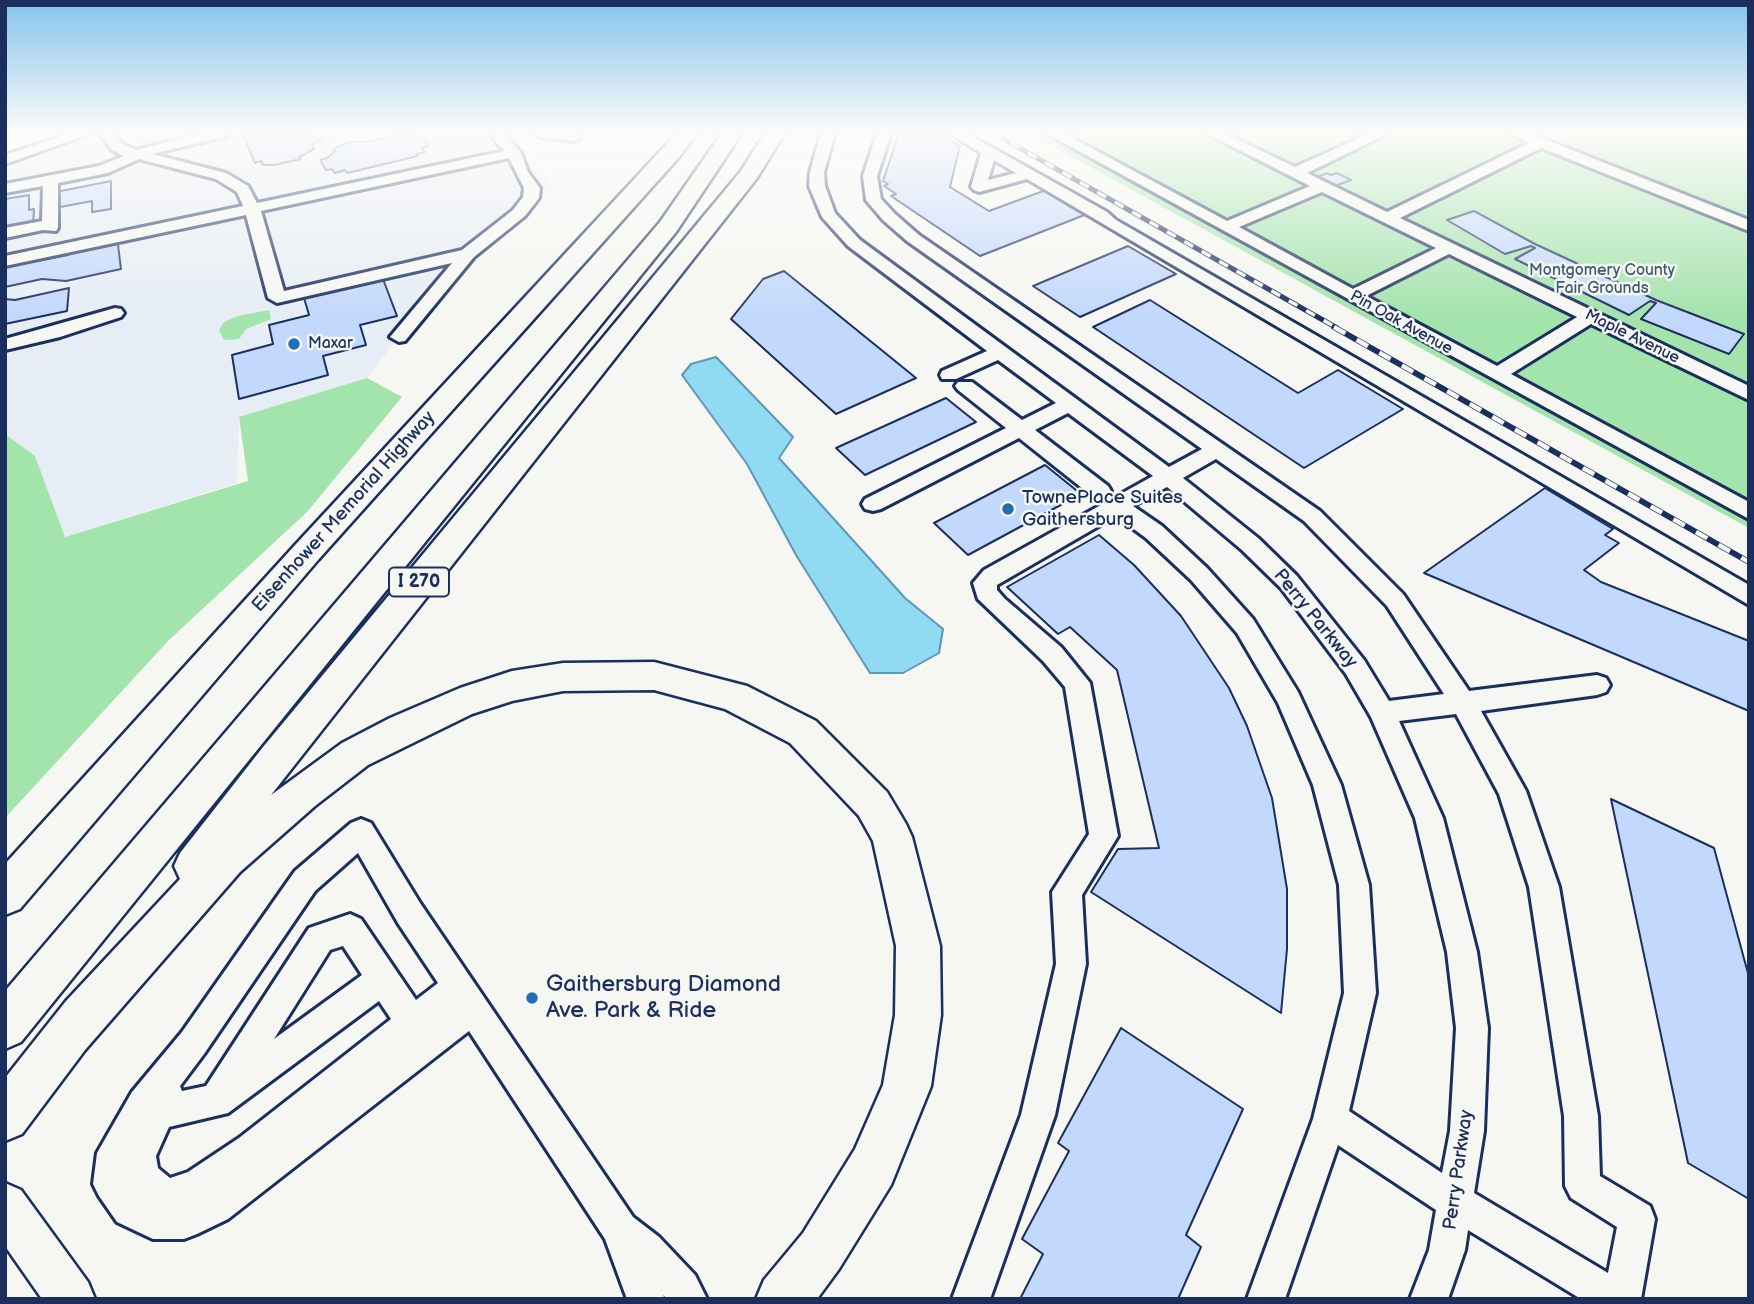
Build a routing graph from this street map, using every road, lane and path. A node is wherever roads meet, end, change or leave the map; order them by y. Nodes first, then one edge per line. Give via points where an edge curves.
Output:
1 (51, 194) edge
2 (245, 194) edge
3 (319, 194) edge
4 (531, 194) edge
5 (635, 194) edge
6 (691, 194) edge
7 (734, 194) edge
8 (820, 194) edge
9 (873, 194) edge
10 (1063, 194) edge
11 (1165, 194) edge
12 (1306, 194) edge
13 (1336, 194) edge
14 (1436, 194) edge
15 (1669, 194) edge
16 (252, 208) junction
17 (1387, 218) junction
18 (1749, 226) edge
19 (1226, 227) junction
20 (31, 228) junction
21 (5, 233) edge
22 (1448, 248) junction
23 (468, 254) junction
24 (27, 257) junction
25 (5, 261) edge
26 (953, 289) junction
27 (1353, 296) junction
28 (115, 313) dead end
29 (1590, 317) junction
30 (399, 337) dead end
31 (5, 345) edge
32 (1000, 352) junction
33 (1496, 375) junction
34 (1749, 394) edge
35 (1070, 404) junction
36 (1020, 429) junction
37 (1216, 450) junction
38 (1168, 477) junction
39 (1109, 499) junction
40 (873, 504) dead end
41 (1744, 504) edge
42 (1749, 596) edge
43 (1597, 685) dead end
44 (1464, 705) junction
45 (1382, 713) junction
46 (5, 895) edge
47 (383, 979) junction
48 (465, 997) junction
49 (412, 1023) junction
50 (5, 1026) edge
51 (68, 1035) junction
52 (193, 1043) junction
53 (216, 1101) junction
54 (157, 1112) junction
55 (5, 1117) edge
56 (1330, 1119) junction
57 (1455, 1202) junction
58 (5, 1206) edge
59 (619, 1228) junction
60 (71, 1299) edge
61 (646, 1299) edge
62 (688, 1299) edge
63 (783, 1299) edge
64 (971, 1299) edge
65 (1266, 1299) edge
66 (1429, 1299) edge
67 (1620, 1299) edge

1 - 20 street via 50,226
2 - 16 street
3 - 16 street
4 - 23 street via 519,212
5 - 46 highway, Eisenhower Memorial Highway via 307,552
6 - 50 highway, I 270 via 668,227
7 - 51 highway, I 270 via 276,759
8 - 26 street, Perry Parkway via 828,214 853,243
9 - 26 street
10 - 42 street
11 - 19 street, Pin Oak Avenue
12 - 19 street
13 - 17 street, Maple Avenue
14 - 17 street
15 - 18 street
16 - 23 street via 277,298
16 - 24 street
17 - 22 street, Maple Avenue
19 - 27 street, Pin Oak Avenue
20 - 21 street
20 - 24 street
22 - 27 street
22 - 29 street, Maple Avenue
23 - 30 street
24 - 25 street
26 - 32 street, Perry Parkway
26 - 37 street
27 - 33 street, Pin Oak Avenue
28 - 31 street
29 - 33 street
29 - 34 street, Maple Avenue
32 - 35 street, Perry Parkway
32 - 36 street via 957,381
33 - 41 street, Pin Oak Avenue
35 - 36 street
35 - 38 street, Perry Parkway
36 - 39 street
36 - 40 street
37 - 38 street
37 - 44 street via 1312,516 1336,538 1395,600
38 - 39 street
38 - 45 street, Perry Parkway via 1289,582 1354,667
39 - 56 street via 1199,574 1245,626 1289,699 1327,785 1354,885 1360,993
39 - 64 street via 985,583 986,593 997,605 1077,683 1104,836 1068,892 1071,964 1038,1115
43 - 44 street
44 - 45 street
44 - 67 street via 1512,791 1544,887 1581,1116 1583,1186 1637,1219
45 - 57 street, Perry Parkway via 1429,818 1462,951 1472,1028 1467,1131
47 - 49 street
47 - 53 street
47 - 53 street via 350,929 320,938
48 - 49 street
48 - 52 street via 361,832 305,881
48 - 52 street via 215,1206 184,1221 153,1221 130,1209 111,1185 114,1153 144,1104
48 - 59 street
49 - 54 street via 251,1150 197,1187 169,1196 141,1176 139,1156
51 - 55 highway, I 270
51 - 63 highway via 226,859 355,754 403,729 512,686 563,677 654,676 734,695 803,732 873,804 892,837 918,946 918,1015 907,1086 873,1167 821,1251
52 - 54 street
53 - 54 street
56 - 57 street
56 - 65 street
57 - 66 street, Perry Parkway via 1447,1250
57 - 67 street
58 - 60 main road
59 - 61 street
59 - 62 street via 646,1250

